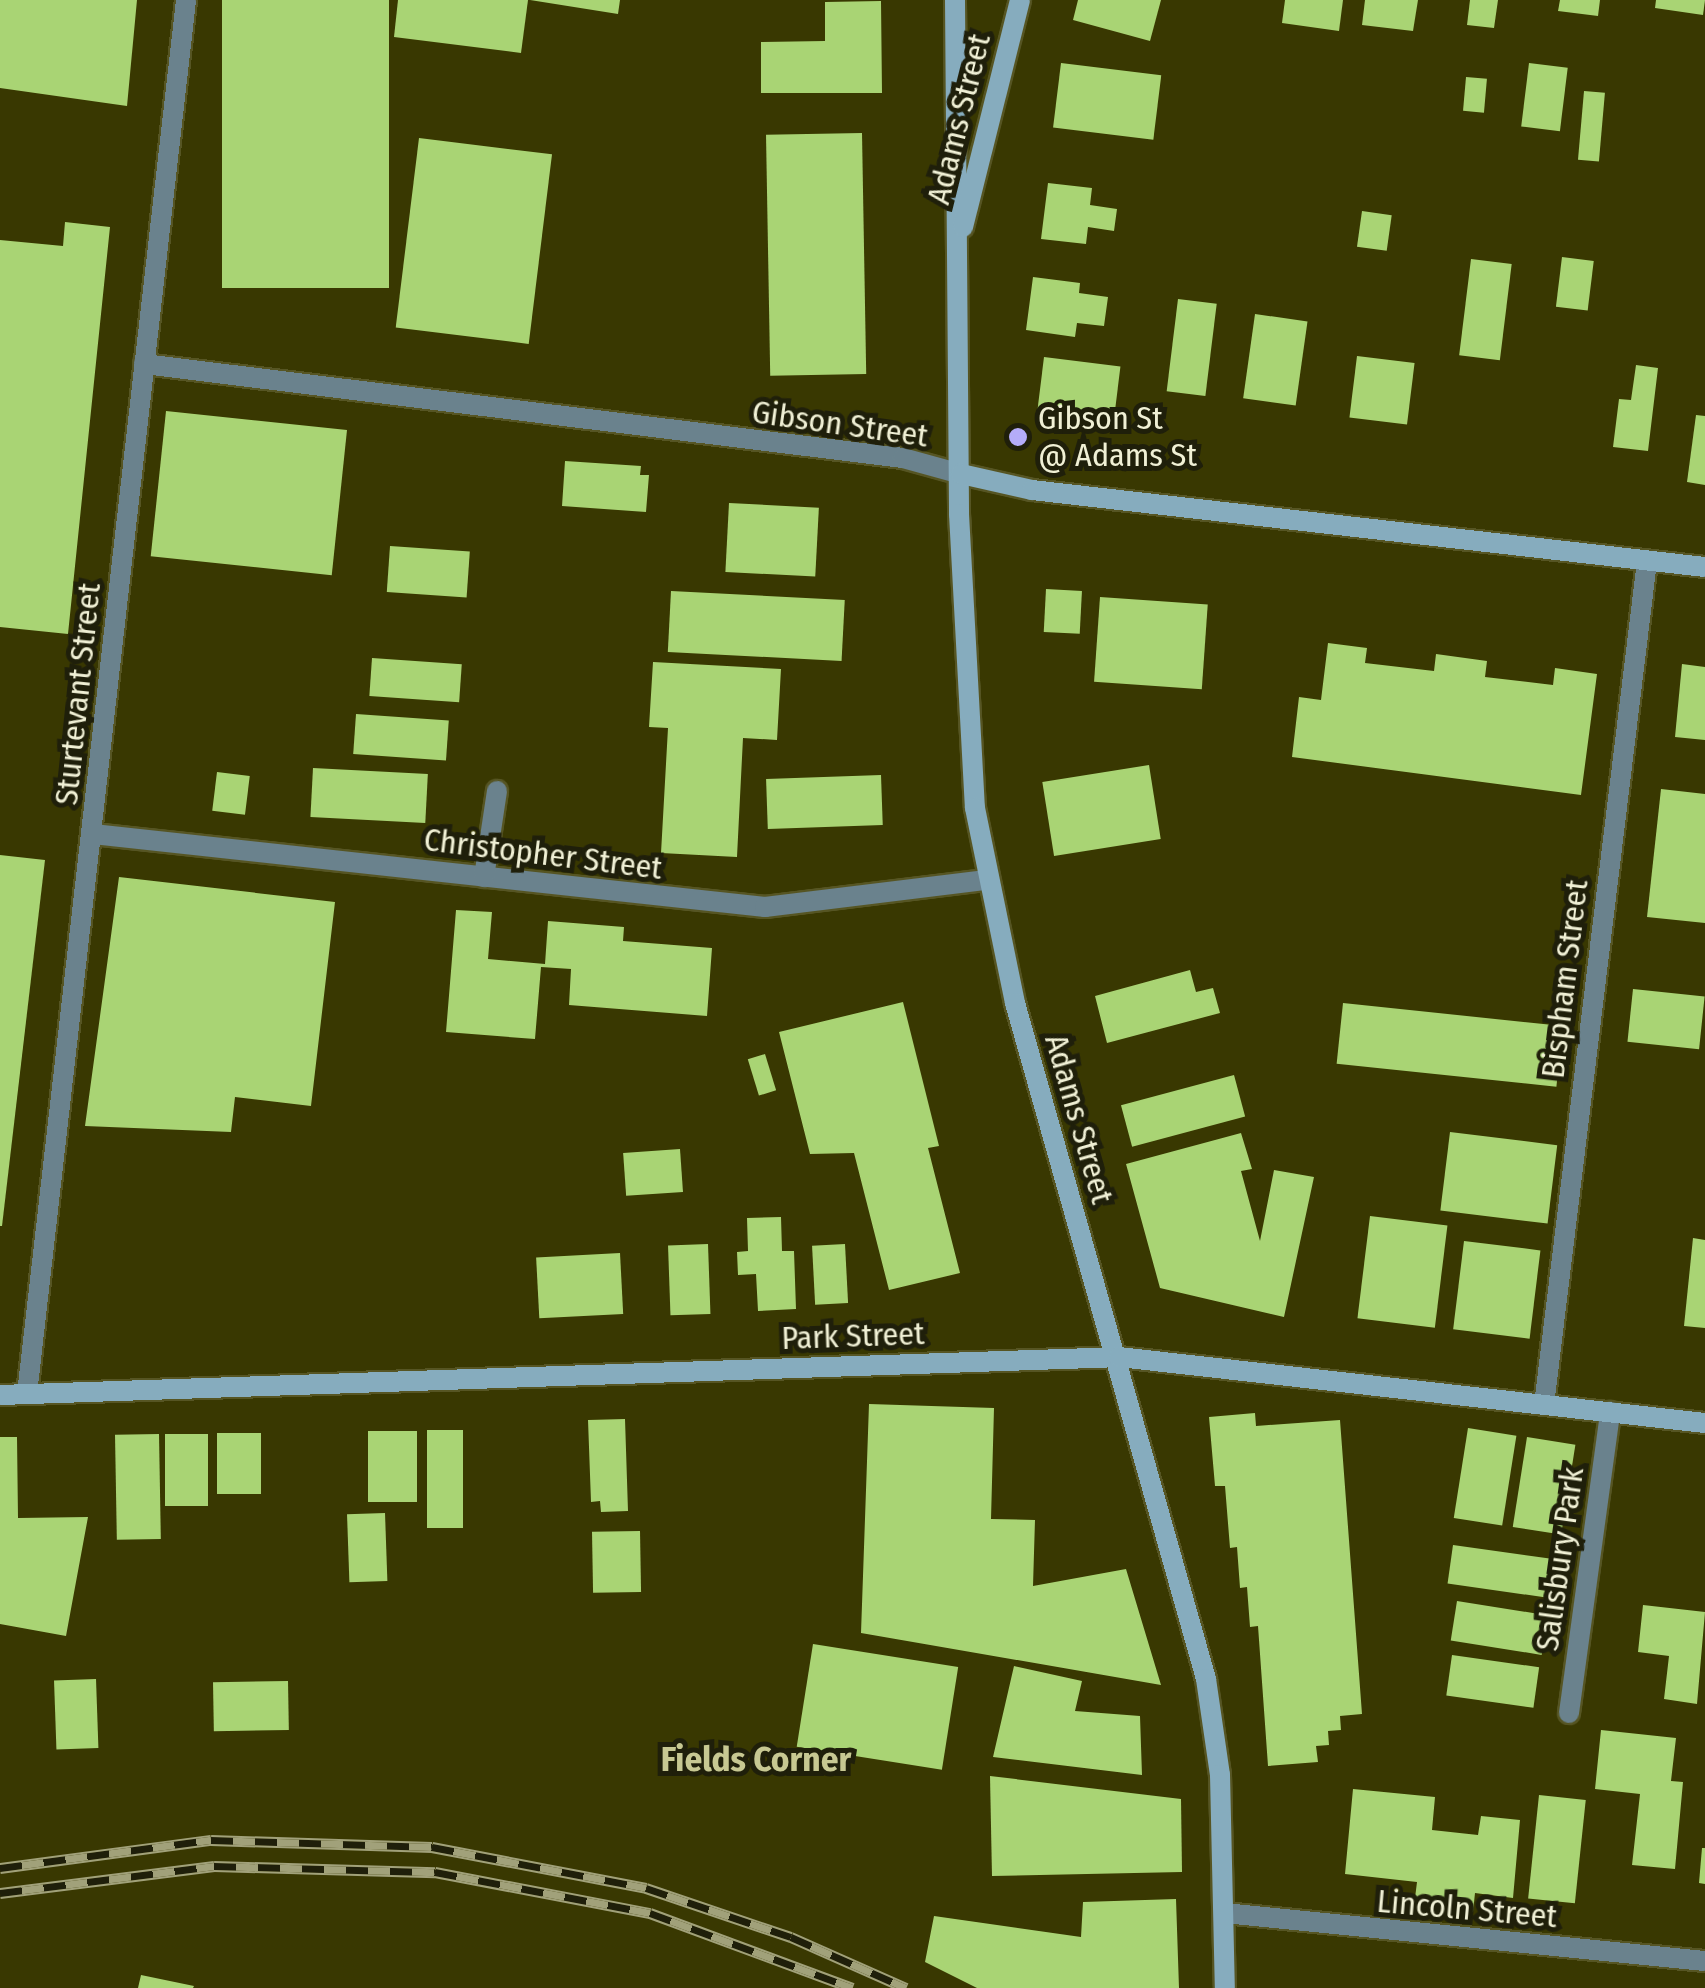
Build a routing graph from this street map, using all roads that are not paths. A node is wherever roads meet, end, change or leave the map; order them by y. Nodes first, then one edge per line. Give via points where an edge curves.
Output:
1 (186, 0) edge
2 (955, 0) edge
3 (1020, 0) edge
4 (956, 253) junction
5 (144, 364) junction
6 (961, 474) junction
7 (1646, 561) junction
8 (1705, 567) edge
9 (497, 790) dead end
10 (93, 834) junction
11 (484, 876) junction
12 (986, 880) junction
13 (1119, 1357) junction
14 (26, 1394) junction
15 (0, 1395) edge
16 (1544, 1405) junction
17 (1610, 1412) junction
18 (1705, 1423) edge
19 (1570, 1713) dead end
20 (1224, 1912) junction
21 (1705, 1960) edge
22 (1225, 1988) edge

1 - 5 street, Sturtevant Street
2 - 4 street, Adams Street
3 - 4 street, Adams Street
4 - 6 street, Adams Street
5 - 6 street, Gibson Street via 903,458
5 - 10 street, Sturtevant Street
6 - 7 street, Gibson Street via 1032,490
6 - 12 street, Adams Street via 967,723
7 - 8 street, Gibson Street
7 - 16 street, Bispham Street
9 - 11 street
10 - 11 street, Christopher Street
10 - 14 street, Sturtevant Street
11 - 12 street, Christopher Street via 764,907
12 - 13 street, Adams Street via 1014,1004
13 - 14 street, Park Street
13 - 16 street, Park Street
13 - 20 street, Adams Street via 1206,1679 1220,1775
14 - 15 street, Park Street
16 - 17 street, Park Street
17 - 18 street, Park Street
17 - 19 street, Salisbury Park
20 - 21 street, Lincoln Street
20 - 22 street, Adams Street

